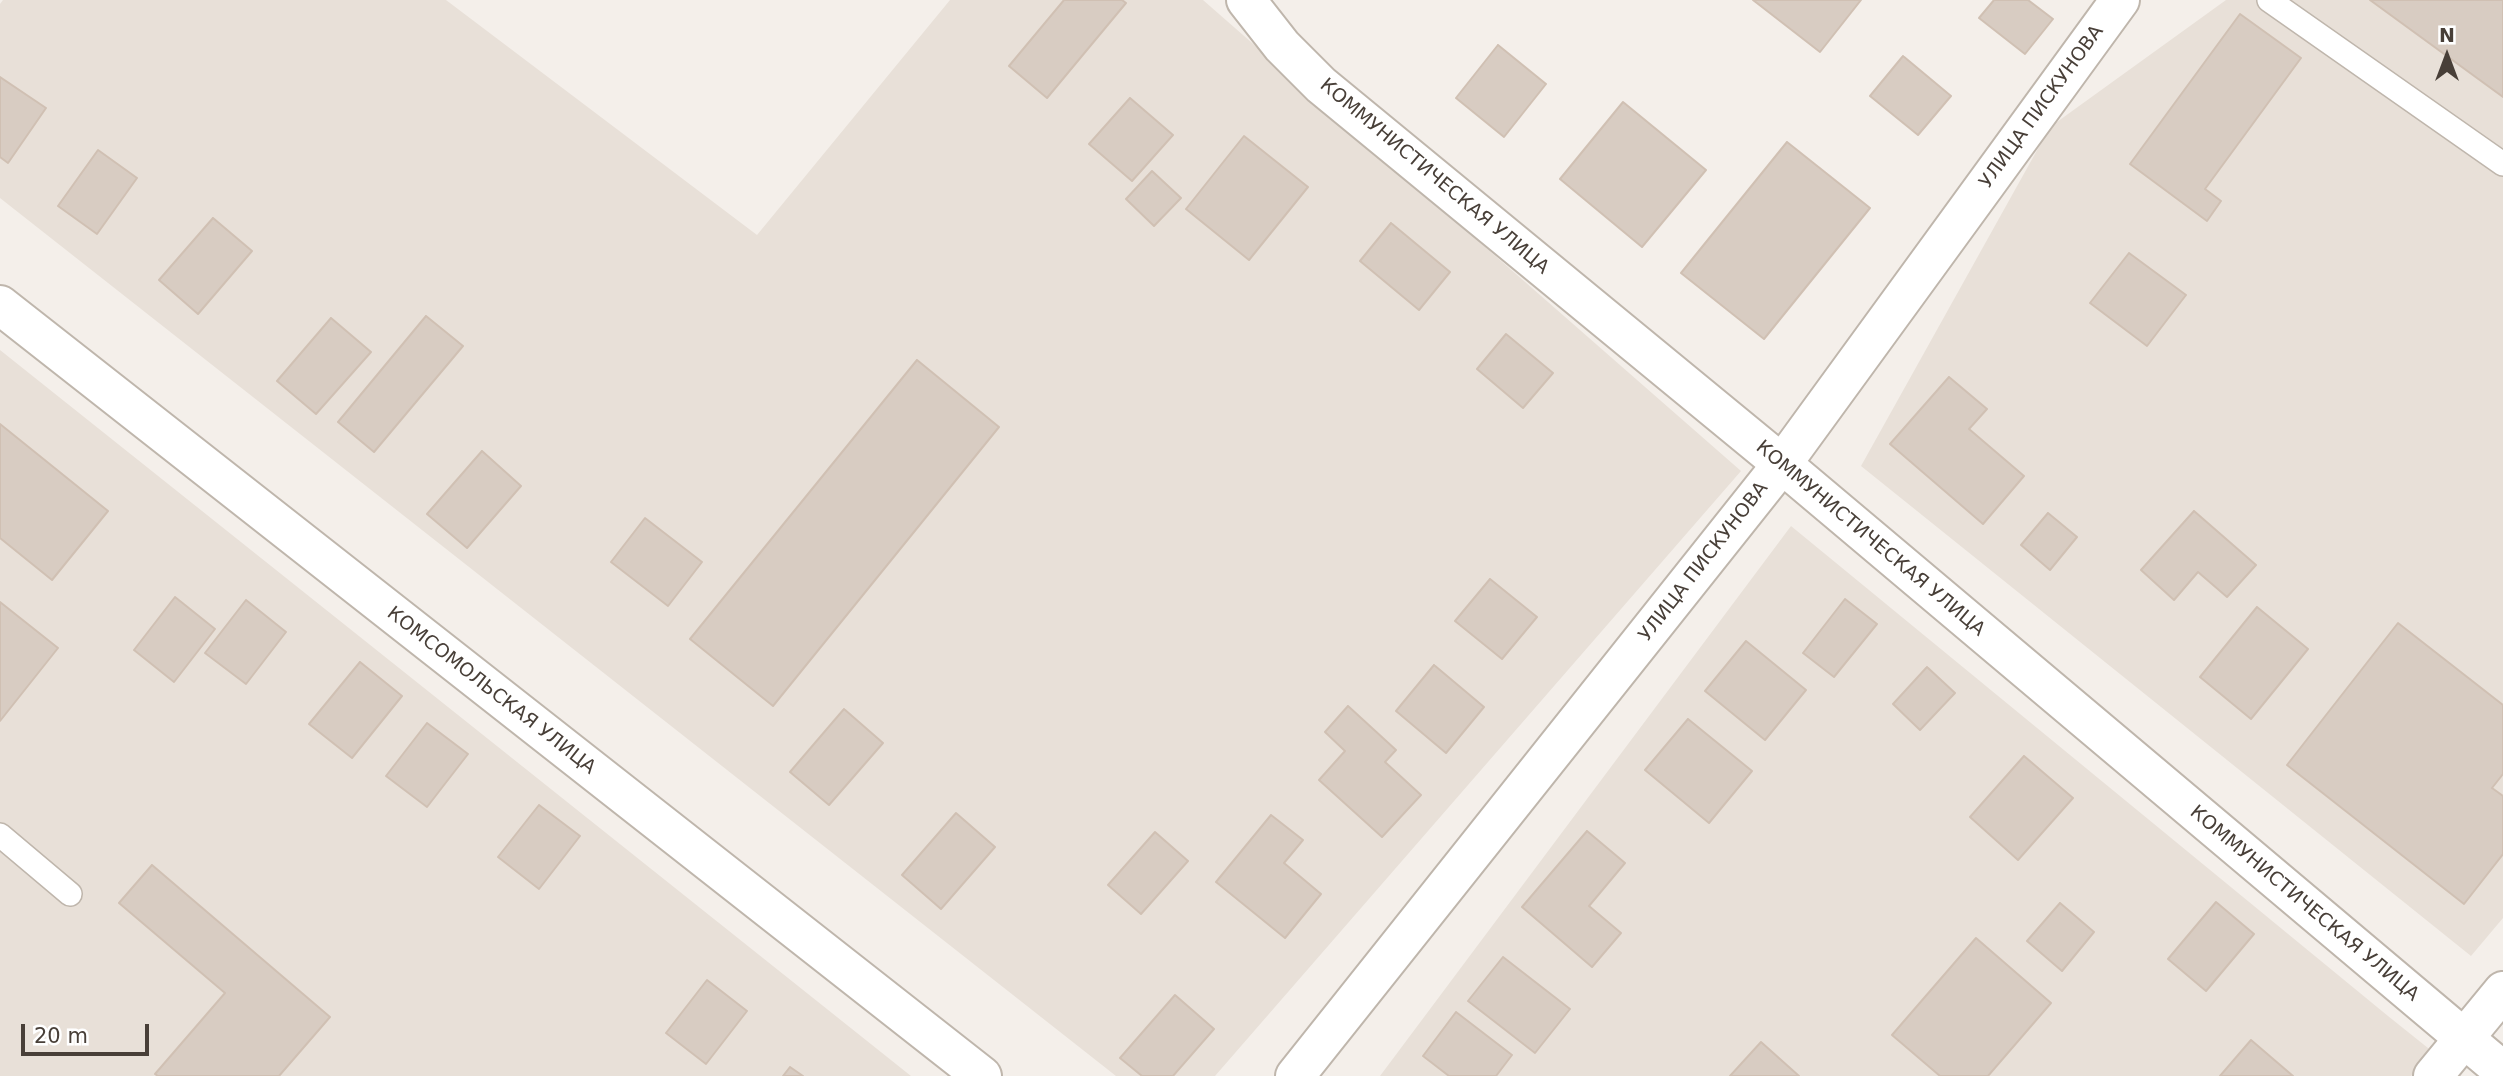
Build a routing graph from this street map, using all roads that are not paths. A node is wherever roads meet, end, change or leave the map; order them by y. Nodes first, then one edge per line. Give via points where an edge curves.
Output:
1 (1246, 0) edge
2 (2120, 0) edge
3 (2269, 0) edge
4 (2503, 164) edge
5 (0, 305) edge
6 (1782, 464) junction
7 (0, 835) edge
8 (70, 894) dead end
9 (2503, 991) edge
10 (2463, 1038) junction
11 (2503, 1071) edge
12 (982, 1076) edge
13 (1295, 1076) edge
14 (2433, 1076) edge

1 - 6 street, КОММУНИСТИЧЕСКАЯ УЛИЦА via 1321,85
2 - 6 street, УЛИЦА ПИСКУНОВА
3 - 4 lane
5 - 12 street, КОМСОМОЛЬСКАЯ УЛИЦА
6 - 10 street, КОММУНИСТИЧЕСКАЯ УЛИЦА
6 - 13 street, УЛИЦА ПИСКУНОВА
7 - 8 lane
9 - 10 street
10 - 11 street, КОММУНИСТИЧЕСКАЯ УЛИЦА
10 - 14 street

